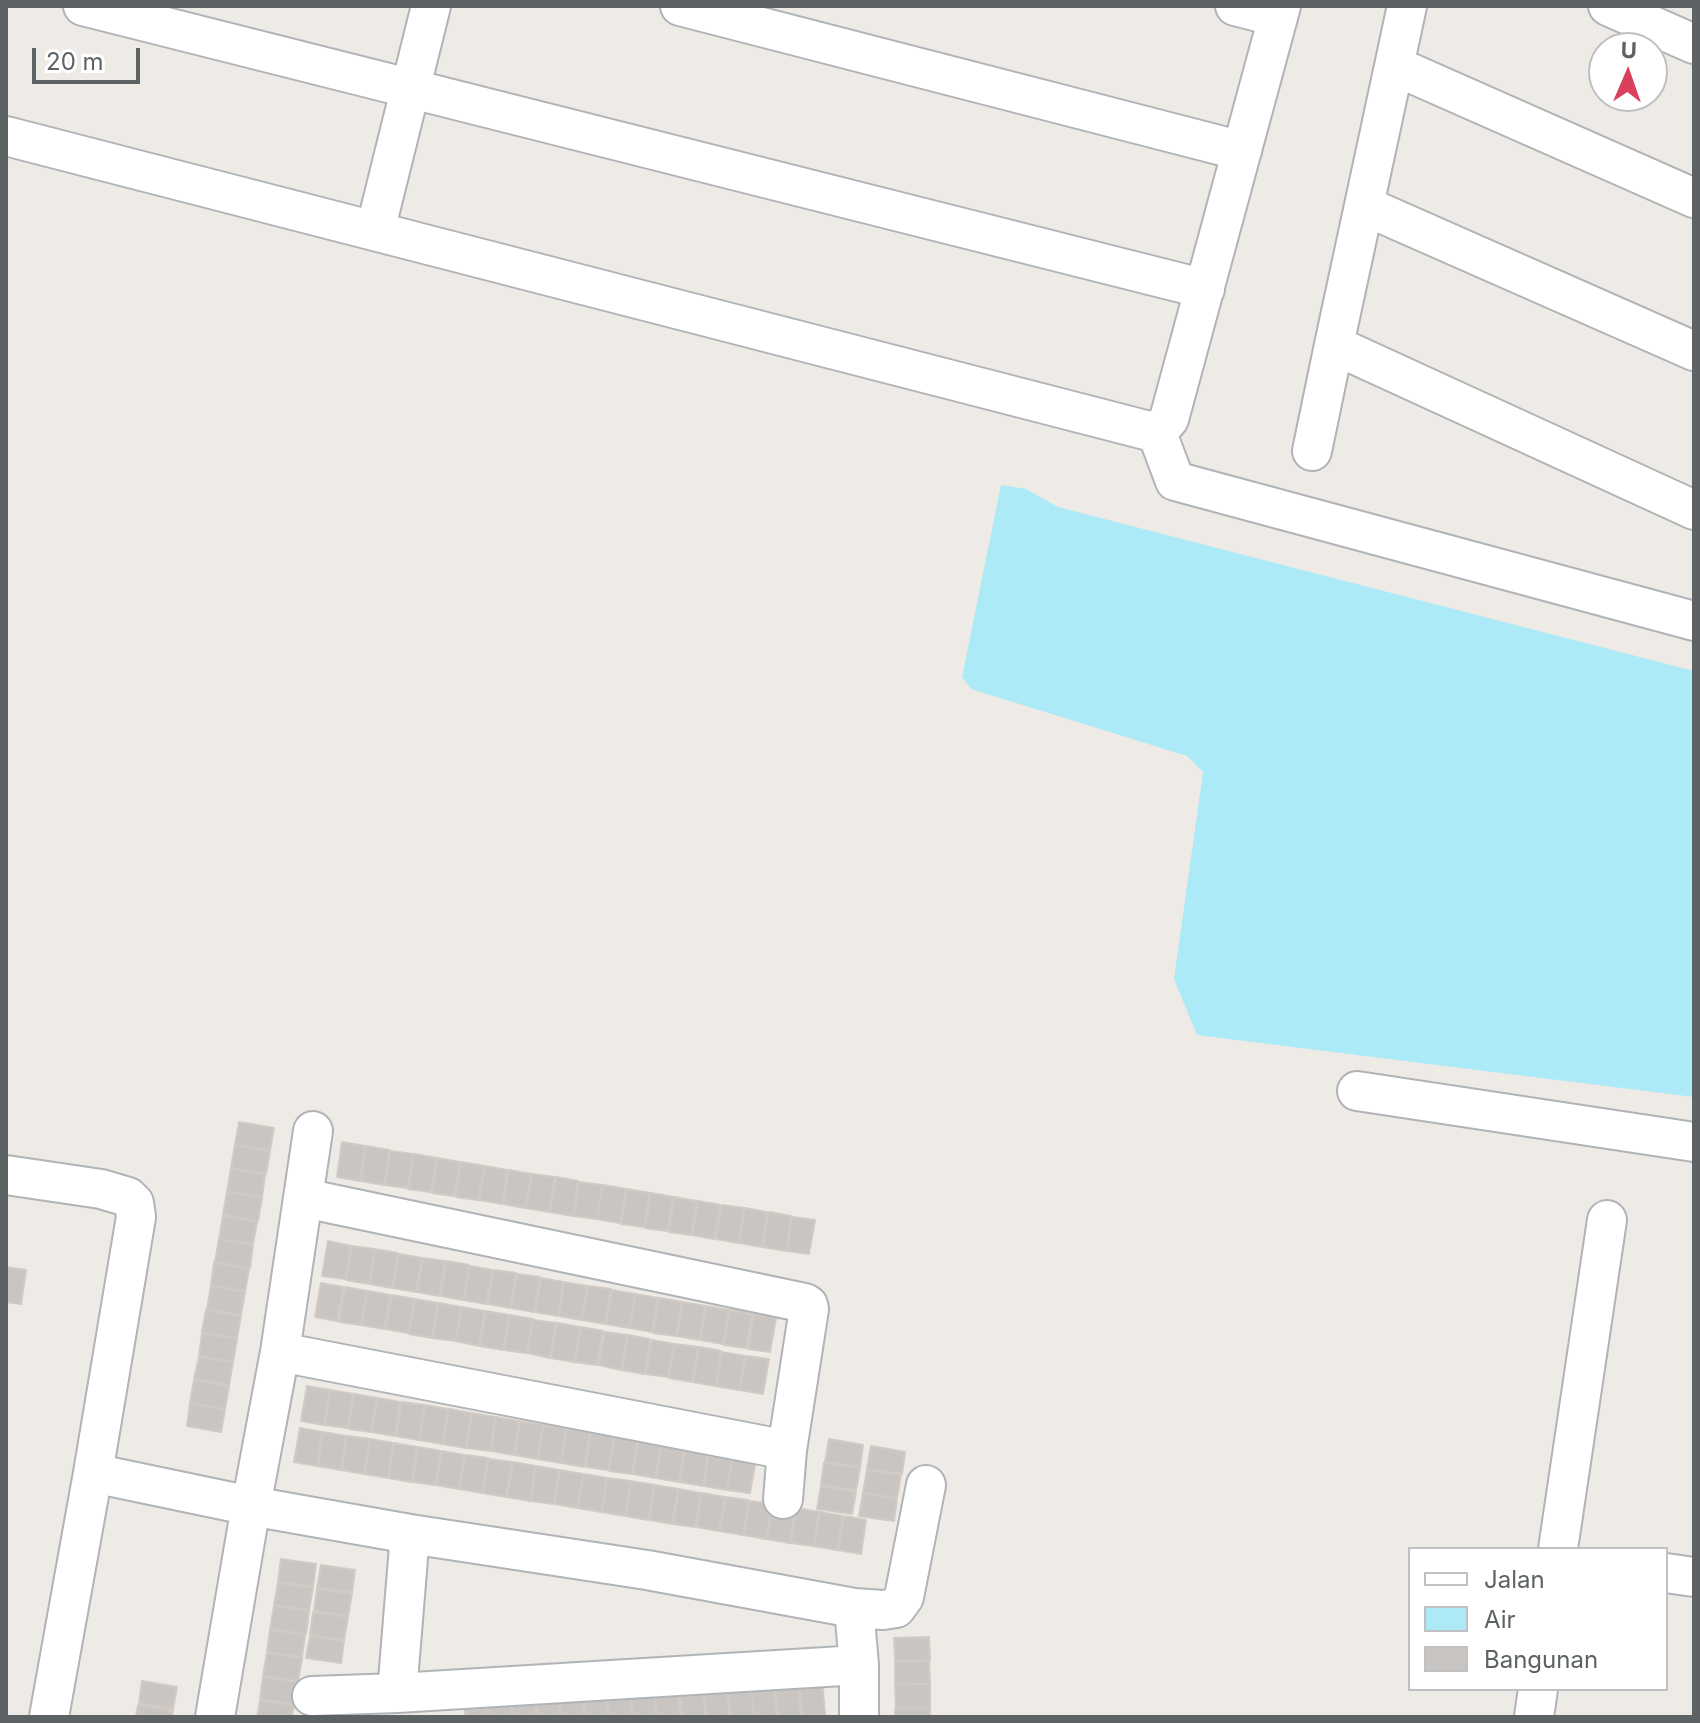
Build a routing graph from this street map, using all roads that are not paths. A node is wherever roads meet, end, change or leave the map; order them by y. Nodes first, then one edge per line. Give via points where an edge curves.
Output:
1 (83, 6) edge
2 (431, 6) edge
3 (680, 6) edge
4 (1235, 6) edge
5 (1407, 6) edge
6 (1608, 6) edge
7 (1280, 12) edge
8 (1694, 44) edge
9 (1395, 66) junction
10 (410, 89) junction
11 (6, 136) edge
12 (1242, 151) junction
13 (1694, 198) edge
14 (1365, 206) junction
15 (375, 231) junction
16 (1205, 289) junction
17 (1334, 345) junction
18 (1694, 351) edge
19 (1157, 433) junction
20 (1312, 451) dead end
21 (1694, 510) edge
22 (1694, 621) edge
23 (1357, 1091) dead end
24 (313, 1131) dead end
25 (1694, 1142) edge
26 (6, 1175) edge
27 (304, 1198) junction
28 (1607, 1220) dead end
29 (280, 1352) junction
30 (787, 1450) junction
31 (93, 1473) junction
32 (926, 1485) dead end
33 (783, 1499) dead end
34 (251, 1506) junction
35 (410, 1534) junction
36 (1558, 1547) edge
37 (1668, 1573) edge
38 (1694, 1577) edge
39 (854, 1608) junction
40 (859, 1665) junction
41 (1538, 1691) edge
42 (397, 1693) junction
43 (312, 1696) dead end
44 (49, 1717) edge
45 (215, 1717) edge
46 (859, 1717) edge
47 (1534, 1717) edge

1 - 10 street
2 - 10 street
3 - 12 street
4 - 7 street
5 - 9 street
6 - 8 street
7 - 12 street
9 - 13 street
9 - 14 street
10 - 15 street
10 - 16 street
11 - 15 street
12 - 16 street
14 - 17 street
14 - 18 street
15 - 19 street
16 - 19 street via 1169,419
17 - 20 street
17 - 21 street
19 - 22 street via 1175,481
23 - 25 street
24 - 27 street
26 - 31 street via 101,1189 134,1203 136,1217
27 - 29 street
27 - 30 street via 805,1303 809,1309
28 - 36 street
29 - 30 street
29 - 34 street
30 - 33 street
31 - 34 street
31 - 44 street
32 - 39 street via 904,1597 896,1608
34 - 35 street
34 - 45 street
35 - 39 street
35 - 42 street
37 - 38 street
39 - 40 street
40 - 42 street
40 - 46 street
41 - 47 street
42 - 43 street

